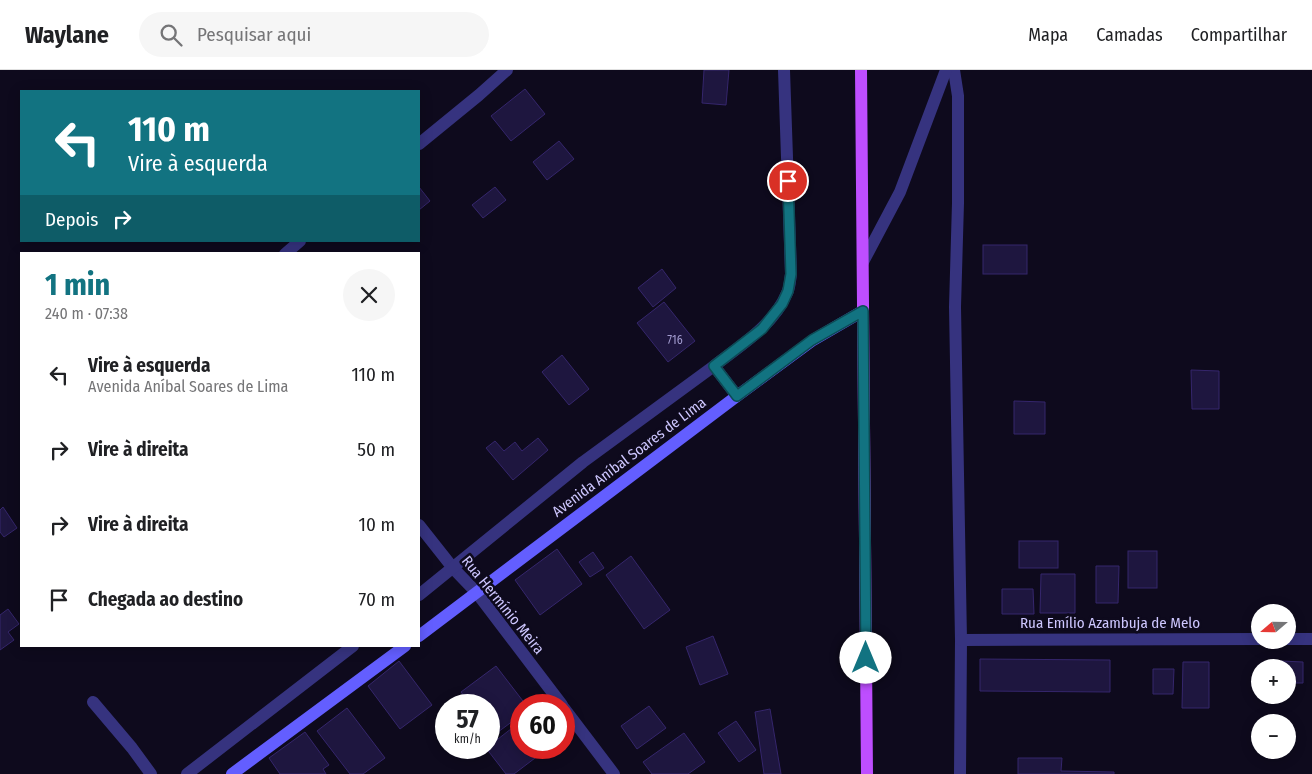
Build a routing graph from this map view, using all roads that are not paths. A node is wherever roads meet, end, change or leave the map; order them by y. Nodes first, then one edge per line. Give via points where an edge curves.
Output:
1 (507, 70) edge
2 (784, 70) edge
3 (861, 70) edge
4 (946, 70) edge
5 (954, 70) edge
6 (420, 143) edge
7 (299, 242) edge
8 (287, 252) edge
9 (863, 262) junction
10 (863, 311) junction
11 (714, 366) junction
12 (737, 396) junction
13 (420, 526) edge
14 (453, 568) junction
15 (476, 593) junction
16 (420, 594) edge
17 (420, 635) edge
18 (1251, 639) edge
19 (1296, 639) edge
20 (1312, 639) edge
21 (961, 640) junction
22 (352, 647) edge
23 (404, 647) edge
24 (554, 694) edge
25 (93, 702) dead end
26 (575, 722) edge
27 (151, 774) edge
28 (187, 774) edge
29 (232, 774) edge
30 (614, 774) edge
31 (867, 774) edge
32 (960, 774) edge

1 - 6 street
2 - 11 street, Avenida Aníbal Soares de Lima via 791,274 788,291 762,329
3 - 9 main road
4 - 9 street via 900,192
5 - 21 street via 958,96 955,307
7 - 8 street
9 - 10 main road
10 - 12 street, Avenida Aníbal Soares de Lima via 812,340
10 - 31 main road
11 - 12 street
11 - 14 street, Avenida Aníbal Soares de Lima via 583,462
12 - 15 street, Avenida Aníbal Soares de Lima
13 - 14 street, Rua Hermínio Meira
14 - 15 street, Rua Hermínio Meira
14 - 16 street, Avenida Aníbal Soares de Lima
15 - 17 street, Avenida Aníbal Soares de Lima
15 - 24 street, Rua Hermínio Meira
18 - 21 street, Rua Emílio Azambuja de Melo
19 - 20 street
21 - 32 street
22 - 28 street
23 - 29 street
25 - 27 street
26 - 30 street, Rua Hermínio Meira

